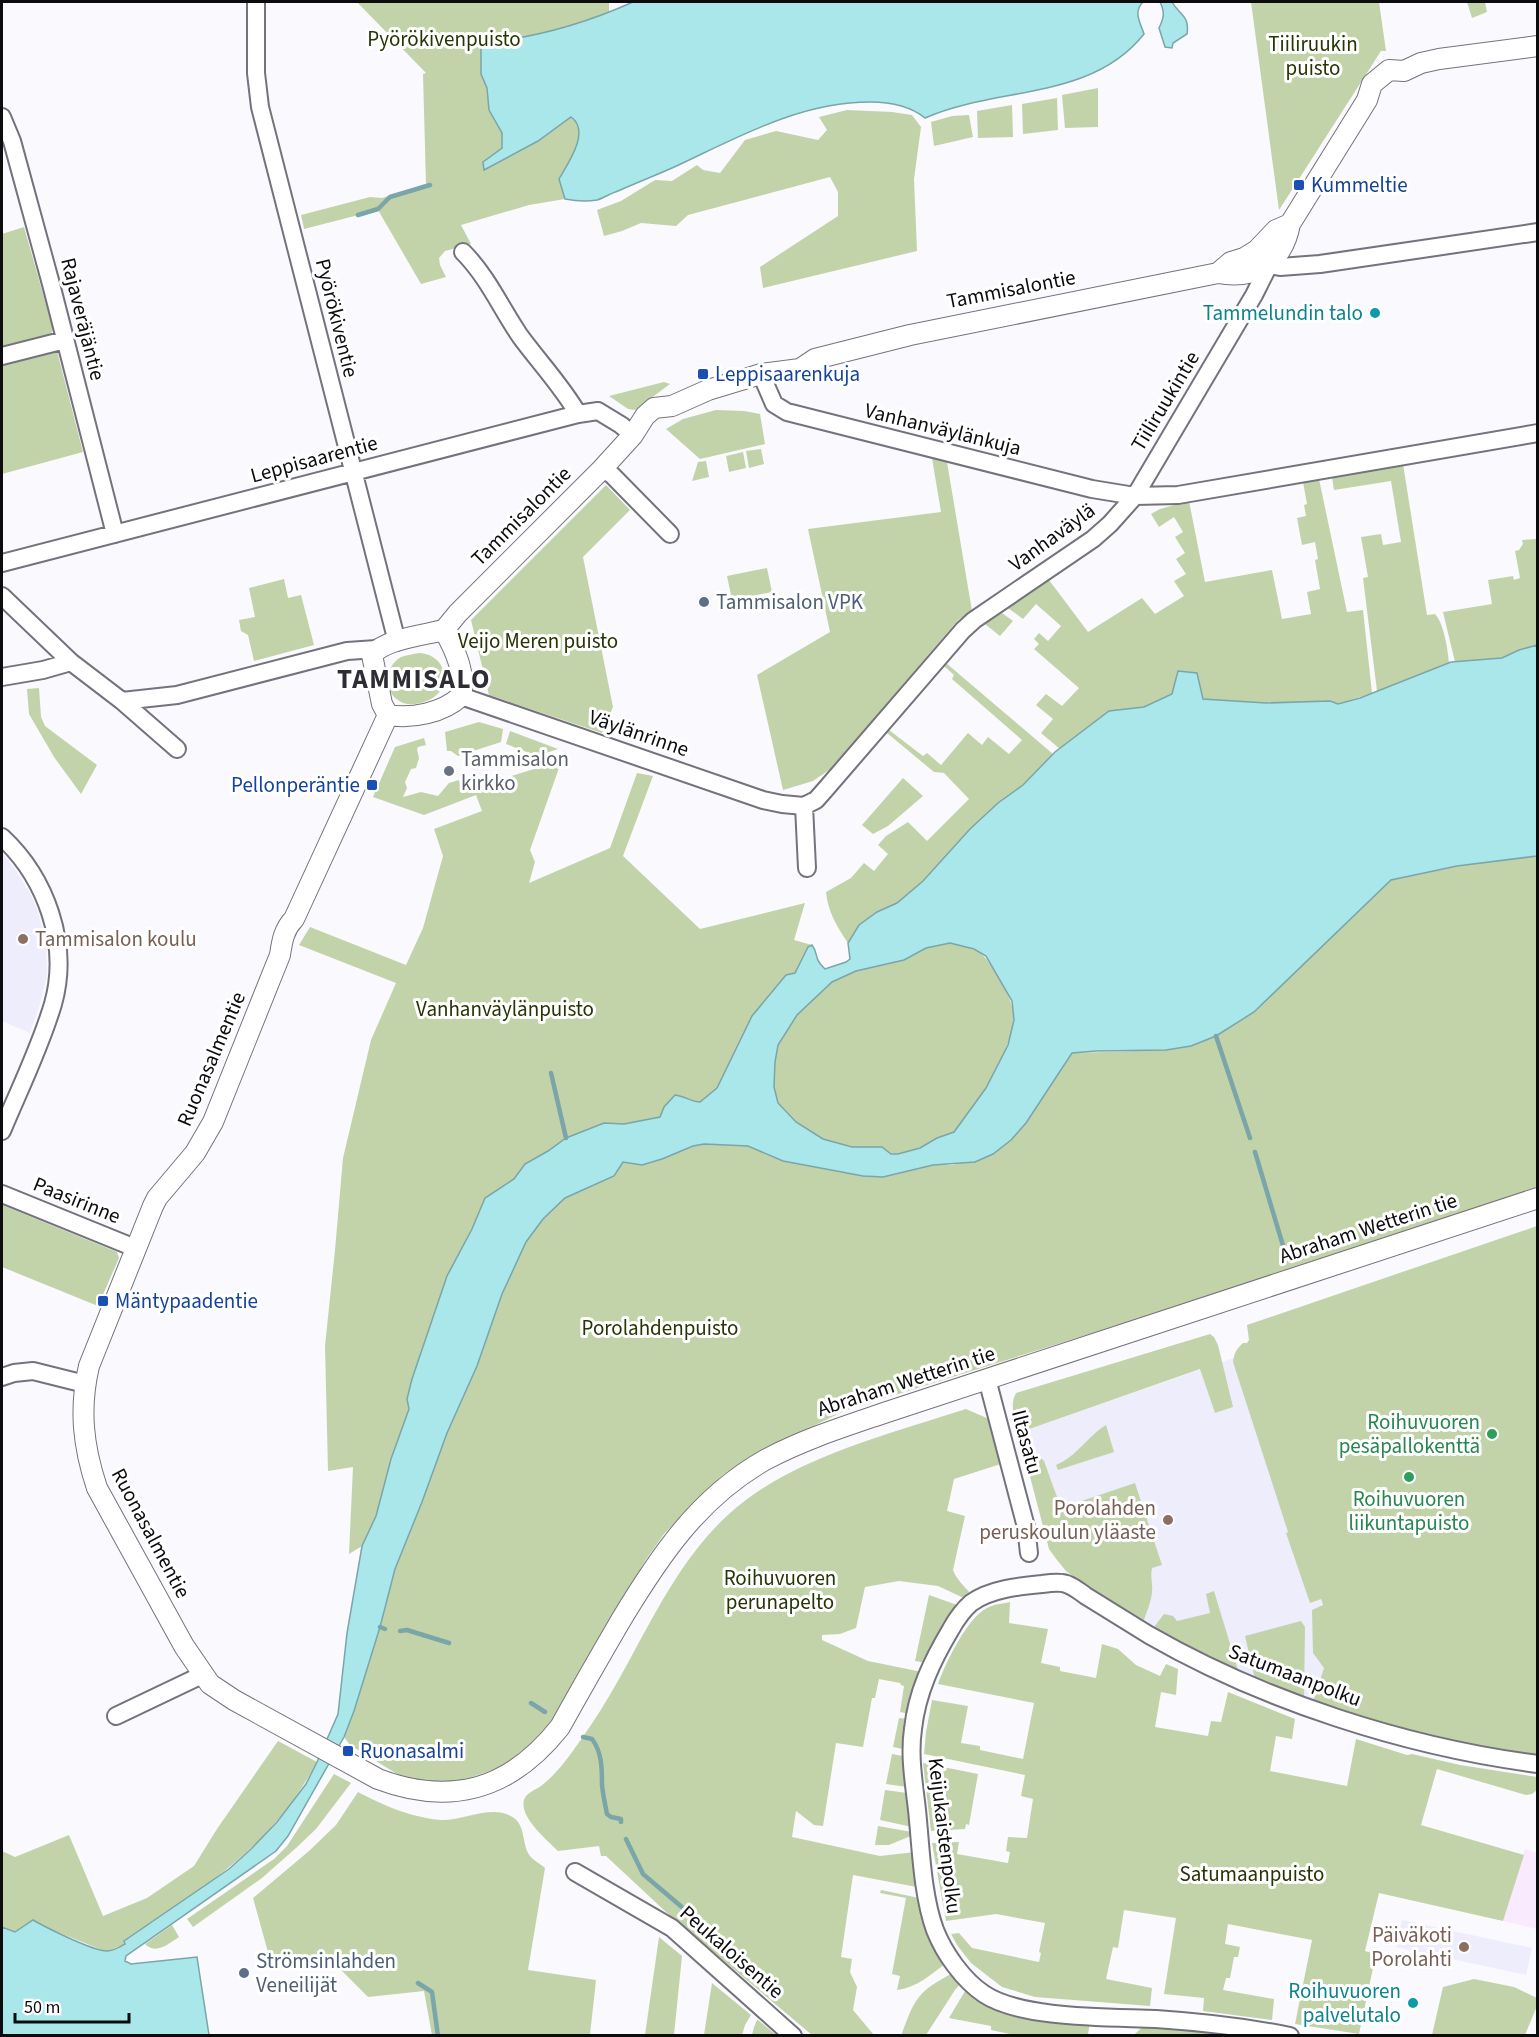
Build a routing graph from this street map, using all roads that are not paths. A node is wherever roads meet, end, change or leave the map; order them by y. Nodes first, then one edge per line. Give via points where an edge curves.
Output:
1 (256, 2) edge
2 (1538, 46) edge
3 (2, 117) edge
4 (1538, 232) edge
5 (463, 252) dead end
6 (1263, 258) junction
7 (65, 340) junction
8 (2, 356) edge
9 (761, 374) junction
10 (578, 414) junction
11 (1538, 433) edge
12 (633, 435) junction
13 (602, 469) junction
14 (353, 472) junction
15 (1135, 496) junction
16 (115, 534) junction
17 (670, 534) dead end
18 (2, 563) edge
19 (2, 596) edge
20 (444, 630) junction
21 (397, 642) junction
22 (377, 649) junction
23 (71, 662) junction
24 (2, 677) edge
25 (461, 696) junction
26 (122, 701) junction
27 (388, 715) junction
28 (177, 749) dead end
29 (804, 806) junction
30 (2, 837) edge
31 (807, 868) dead end
32 (2, 1131) edge
33 (2, 1194) edge
34 (1538, 1198) edge
35 (135, 1248) junction
36 (2, 1377) edge
37 (987, 1379) junction
38 (85, 1384) junction
39 (1029, 1552) dead end
40 (1055, 1583) joint
41 (202, 1675) junction
42 (116, 1716) dead end
43 (1538, 1764) edge
44 (426, 1792) joint
45 (575, 1872) dead end
46 (793, 2036) edge
47 (1290, 2036) edge

1 - 14 street, Pyörökiventie via 260,107
2 - 6 street, Tammisalontie via 1439,59 1404,71 1389,70 1380,76 1290,224 1276,230
3 - 7 street, Rajaveräjäntie via 12,141
4 - 6 street via 1320,264 1280,267
5 - 10 street
6 - 9 street, Tammisalontie via 1231,262 1218,273 943,327 815,359 800,369
6 - 15 street, Tiiliruukintie via 1254,295
7 - 8 street
7 - 16 street, Rajaveräjäntie
9 - 12 street, Tammisalontie via 672,406 652,426
9 - 15 street, Vanhanväylänkuja via 774,404 787,412 1092,489
10 - 12 street, Leppisaarentie via 598,411
10 - 14 street, Leppisaarentie
11 - 15 street via 1178,495
12 - 13 street, Tammisalontie
13 - 17 street
13 - 20 street, Tammisalontie
14 - 16 street, Leppisaarentie
14 - 21 street, Pyörökiventie
15 - 29 street, Vanhaväylä via 1093,539 963,630 816,800
16 - 18 street, Leppisaarentie
19 - 23 street
20 - 21 street
20 - 25 street via 456,651 463,680
21 - 22 street
22 - 26 street via 347,651 177,694
22 - 27 street via 372,656
23 - 24 street
23 - 26 street
25 - 27 street via 442,709 409,717
25 - 29 street, Väylänrinne via 763,800
26 - 28 street
27 - 35 street, Ruonasalmentie via 288,926 213,1122 195,1153 157,1198
29 - 31 street
30 - 32 street via 27,865 42,892 54,926 57,957 53,1003
33 - 35 street, Paasirinne
34 - 37 street, Abraham Wetterin tie
35 - 38 street, Ruonasalmentie
36 - 38 street via 33,1371
37 - 39 street, Iltasatu
37 - 44 street, Abraham Wetterin tie via 801,1442 734,1481 695,1515 659,1559 547,1743 509,1775 494,1782 464,1791
38 - 41 street, Ruonasalmentie via 84,1442 97,1488
40 - 43 street, Satumaanpolku via 1068,1585 1178,1651 1295,1703 1439,1746
40 - 47 street, Keijukaistenpolku via 993,1592 970,1604 942,1644 921,1690 911,1756 928,1900 942,1946 973,1985 1004,2004 1043,2012 1202,2023
41 - 42 street
41 - 44 street, Ruonasalmentie via 234,1700 367,1774
45 - 46 street, Peukaloisentie via 672,1928

